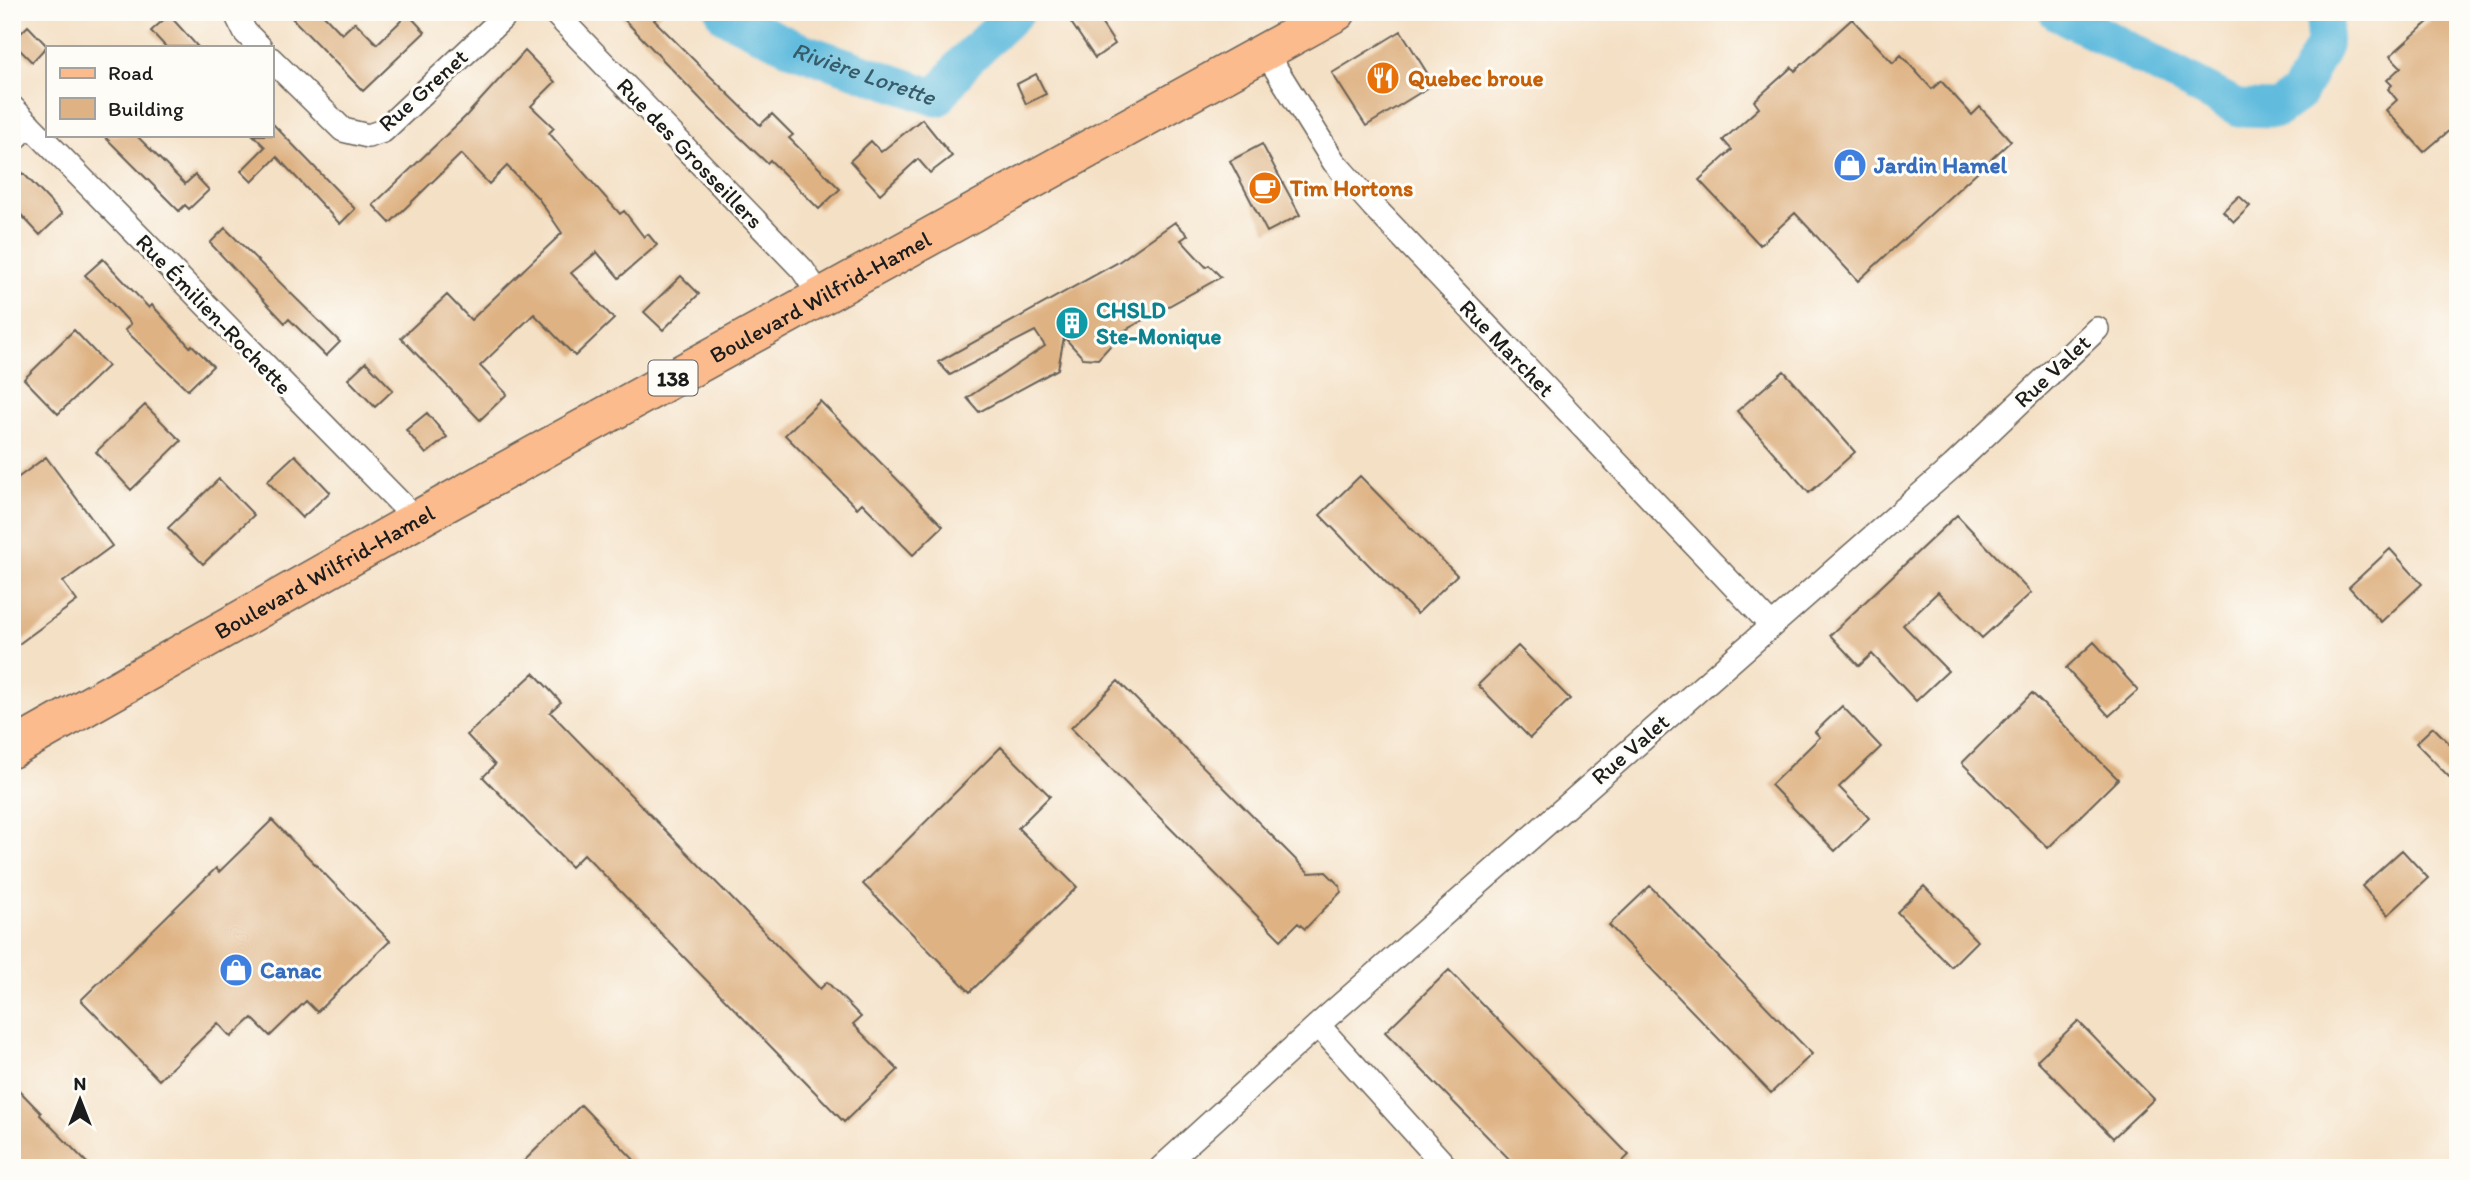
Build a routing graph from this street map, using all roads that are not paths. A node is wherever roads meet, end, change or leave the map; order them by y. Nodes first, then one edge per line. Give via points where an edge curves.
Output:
1 (235, 12) edge
2 (509, 12) edge
3 (554, 12) edge
4 (1337, 12) edge
5 (259, 46) edge
6 (1266, 53) junction
7 (273, 61) edge
8 (12, 107) edge
9 (29, 124) junction
10 (12, 142) edge
11 (821, 297) junction
12 (2097, 329) dead end
13 (417, 520) junction
14 (1771, 625) junction
15 (12, 748) edge
16 (1318, 1025) junction
17 (1161, 1168) edge
18 (1447, 1168) edge

1 - 5 street
2 - 7 street, Rue Grenet via 383,131 368,136 343,130
3 - 11 street, Rue des Grosseillers via 802,269
4 - 6 main road, Boulevard Wilfrid-Hamel / 138
6 - 11 main road, Boulevard Wilfrid-Hamel / 138
6 - 14 street, Rue Marchet via 1334,162
8 - 9 street, Rue Émilien-Rochette
9 - 10 street
9 - 13 street, Rue Émilien-Rochette
11 - 13 main road, Boulevard Wilfrid-Hamel / 138
12 - 14 street, Rue Valet via 1953,466
13 - 15 main road, Boulevard Wilfrid-Hamel / 138
14 - 16 street, Rue Valet
16 - 17 street, Rue Valet
16 - 18 street

